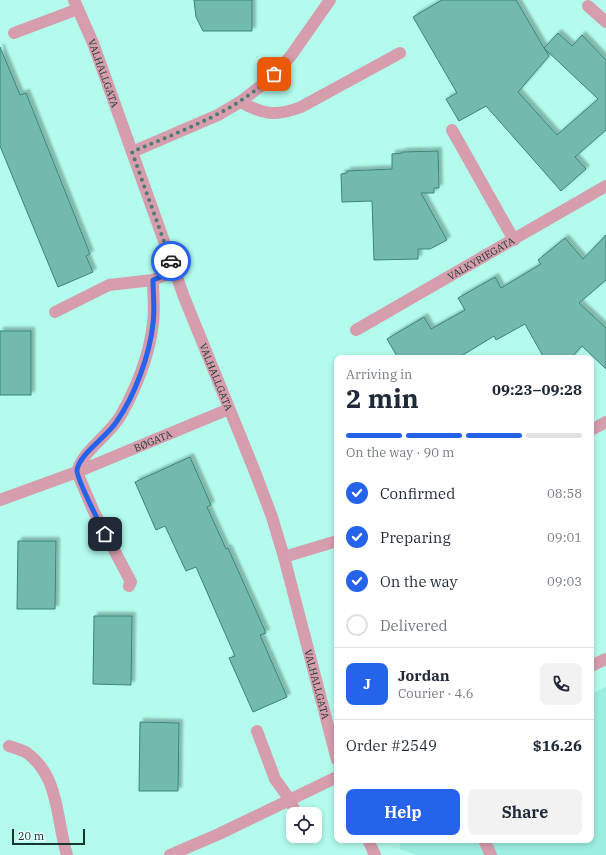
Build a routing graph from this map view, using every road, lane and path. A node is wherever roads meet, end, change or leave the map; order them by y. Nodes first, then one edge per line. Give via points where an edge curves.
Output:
1 (330, 0) edge
2 (76, 4) edge
3 (588, 6) dead end
4 (606, 22) edge
5 (14, 33) dead end
6 (400, 54) dead end
7 (240, 102) junction
8 (452, 130) dead end
9 (132, 152) junction
10 (606, 186) edge
11 (514, 240) junction
12 (174, 272) junction
13 (153, 280) junction
14 (55, 312) dead end
15 (356, 330) dead end
16 (229, 408) junction
17 (606, 422) edge
18 (594, 428) edge
19 (77, 472) junction
20 (0, 500) edge
21 (334, 542) edge
22 (284, 557) junction
23 (129, 586) dead end
24 (606, 659) edge
25 (594, 665) edge
26 (257, 731) dead end
27 (9, 746) dead end
28 (334, 749) edge
29 (334, 778) edge
30 (290, 800) junction
31 (293, 807) edge
32 (369, 843) edge
33 (485, 843) edge
34 (67, 855) edge
35 (170, 855) edge
36 (374, 855) edge
37 (491, 855) edge

1 - 7 street via 290,57 266,82
2 - 5 street
2 - 9 street, VALHALLGATA via 93,43
3 - 4 street
6 - 7 street via 289,112 275,114 258,111
7 - 9 street via 218,115
8 - 11 street
9 - 12 street, VALHALLGATA
10 - 11 street, VALKYRIEGATA
11 - 15 street, VALKYRIEGATA
12 - 13 street
12 - 16 street, VALHALLGATA
13 - 14 street via 109,285
13 - 19 street via 154,322 143,368 117,421 86,454
16 - 19 street, BØGATA
16 - 22 street, VALHALLGATA via 256,472
17 - 18 street
19 - 20 street, BØGATA
19 - 23 street via 94,512 130,582
21 - 22 street
22 - 28 street, VALHALLGATA
24 - 25 street
26 - 30 street via 275,779
27 - 34 street via 26,752 39,764 49,781 57,802
29 - 30 street
30 - 31 street
30 - 35 street
32 - 36 street
33 - 37 street

